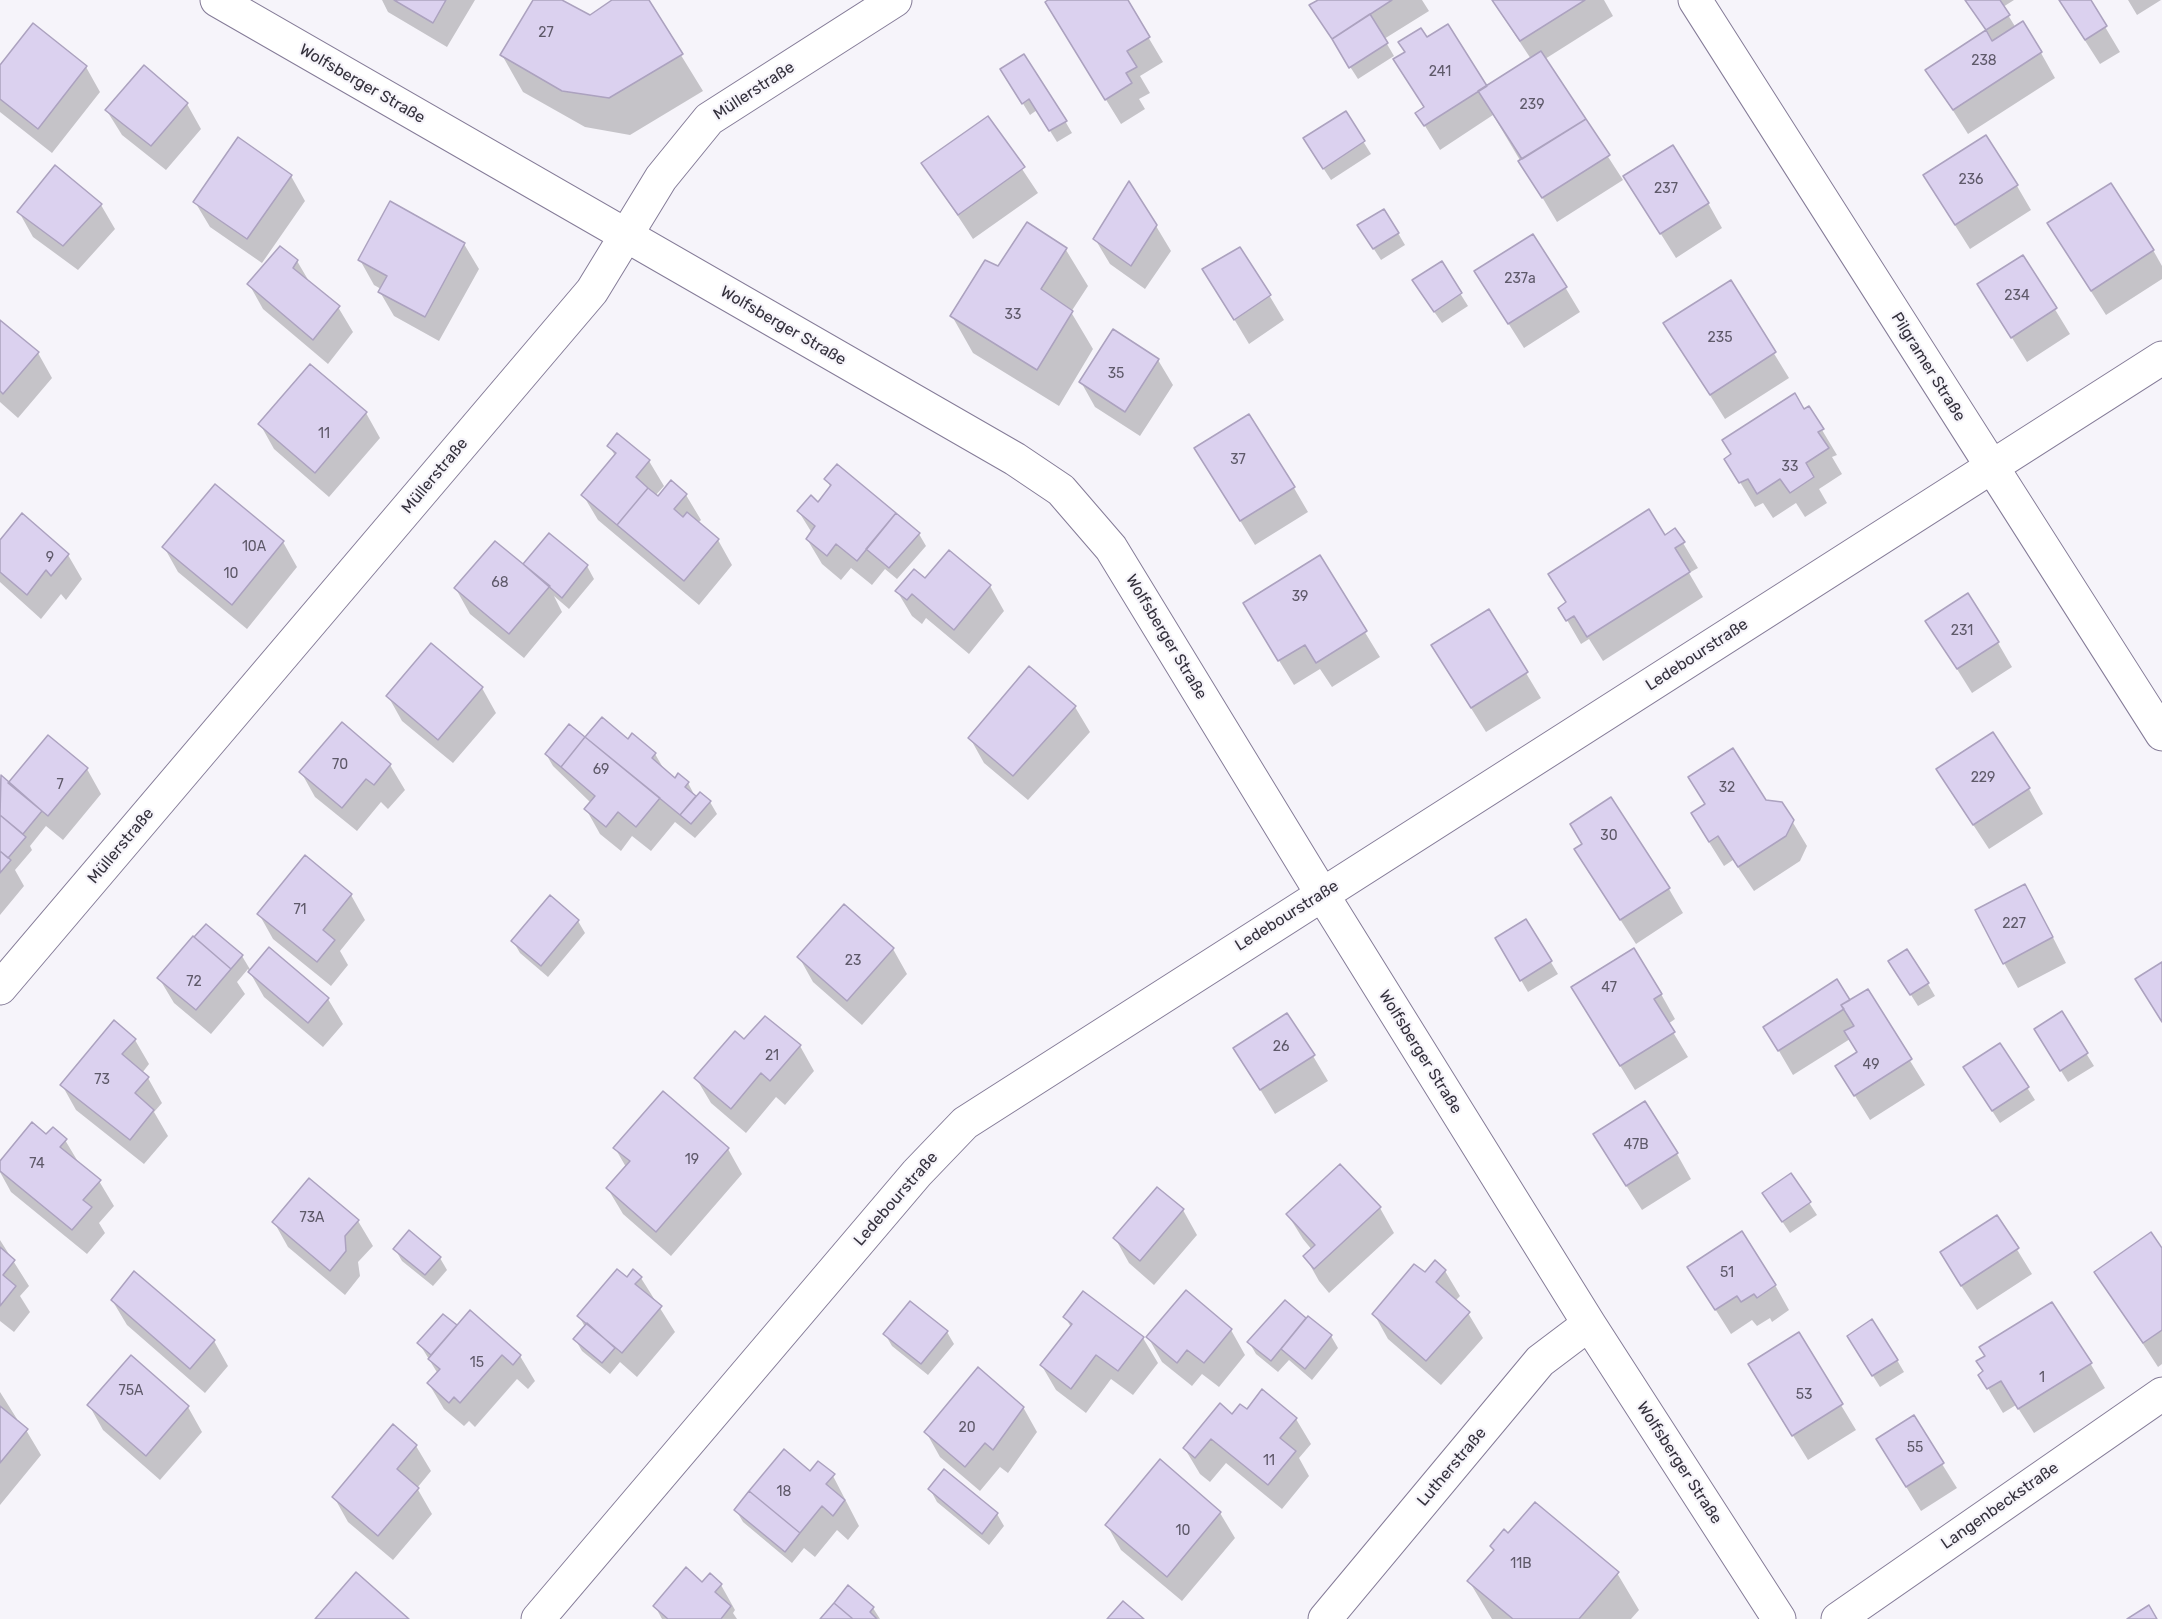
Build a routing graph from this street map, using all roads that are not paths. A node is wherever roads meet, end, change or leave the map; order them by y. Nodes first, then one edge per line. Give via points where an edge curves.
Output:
1 (217, 0) edge
2 (896, 0) edge
3 (1695, 0) edge
4 (627, 236) junction
5 (2162, 358) edge
6 (1991, 468) junction
7 (2162, 734) edge
8 (1322, 894) junction
9 (0, 988) edge
10 (1589, 1324) junction
11 (2162, 1394) edge
12 (538, 1619) edge
13 (1325, 1619) edge
14 (1779, 1619) edge
15 (1838, 1619) edge

1 - 4 street, Wolfsberger Straße
2 - 4 street, Müllerstraße via 709,119 661,178
3 - 6 street, Pilgramer Straße
4 - 8 street, Wolfsberger Straße via 1015,459 1061,490 1111,548
4 - 9 street, Müllerstraße via 592,291
5 - 6 street, Ledebourstraße
6 - 7 street, Pilgramer Straße
6 - 8 street, Ledebourstraße
8 - 10 street, Wolfsberger Straße
8 - 12 street, Ledebourstraße via 965,1123 917,1173
10 - 13 street, Lutherstraße via 1540,1361
10 - 14 street, Wolfsberger Straße
11 - 15 street, Langenbeckstraße

